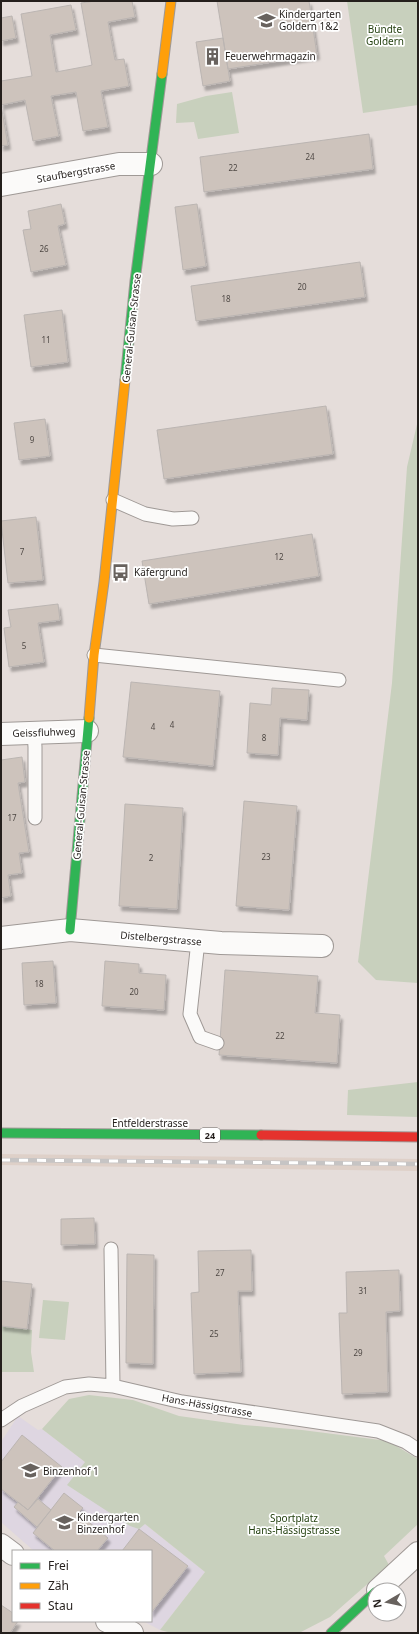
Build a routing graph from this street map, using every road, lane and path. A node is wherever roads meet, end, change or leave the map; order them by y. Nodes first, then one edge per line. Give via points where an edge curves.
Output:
1 (171, 1) edge
2 (150, 164) junction
3 (1, 185) edge
4 (113, 500) junction
5 (192, 518) dead end
6 (94, 655) junction
7 (339, 680) dead end
8 (87, 731) junction
9 (34, 733) junction
10 (1, 734) edge
11 (35, 818) dead end
12 (70, 930) junction
13 (1, 938) edge
14 (198, 941) junction
15 (322, 946) dead end
16 (217, 1042) dead end
17 (1, 1133) edge
18 (418, 1137) edge
19 (111, 1249) dead end
20 (113, 1386) junction
21 (1, 1420) edge
22 (418, 1450) edge
23 (1, 1545) edge
24 (12, 1553) edge
25 (418, 1553) edge
26 (387, 1582) edge
27 (367, 1599) edge
28 (110, 1622) edge
29 (132, 1633) edge
30 (331, 1633) edge

1 - 2 street, General-Guisan-Strasse
2 - 3 street, Staufbergstrasse via 119,164
2 - 4 street, General-Guisan-Strasse via 135,281
4 - 5 lane via 144,514 173,519
4 - 6 street, General-Guisan-Strasse
6 - 7 lane
6 - 8 street, General-Guisan-Strasse
8 - 9 street, Geissfluhweg
8 - 12 street, General-Guisan-Strasse
9 - 10 street, Geissfluhweg
9 - 11 lane
12 - 13 street, Distelbergstrasse
12 - 14 street, Distelbergstrasse
14 - 15 street, Distelbergstrasse
14 - 16 lane via 190,1014 200,1037
17 - 18 street, Entfelderstrasse / 24
19 - 20 lane
20 - 21 lane, Hans-Hässigstrasse via 89,1384 65,1387 22,1406
20 - 22 lane, Hans-Hässigstrasse via 182,1402 378,1431 406,1442
23 - 24 street
25 - 26 street
27 - 30 street
28 - 29 street

